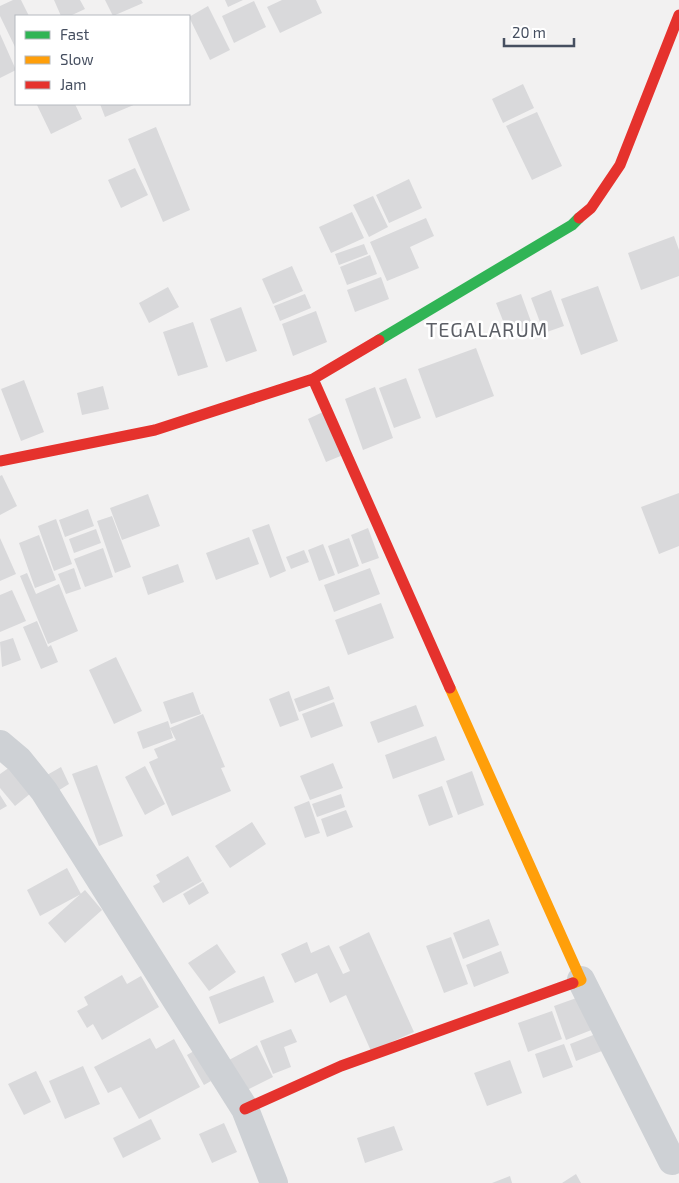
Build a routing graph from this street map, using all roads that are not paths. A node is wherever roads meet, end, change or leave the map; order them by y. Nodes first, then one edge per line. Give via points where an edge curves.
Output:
1 (679, 16) edge
2 (313, 379) junction
3 (0, 461) edge
4 (0, 744) edge
5 (581, 980) junction
6 (245, 1110) junction
7 (672, 1161) dead end
8 (274, 1183) edge

1 - 2 street via 620,165 591,208 572,225
2 - 3 street via 155,430
2 - 5 street via 510,827
4 - 6 street via 19,760 44,791
5 - 6 street via 341,1066
5 - 7 street
6 - 8 street

